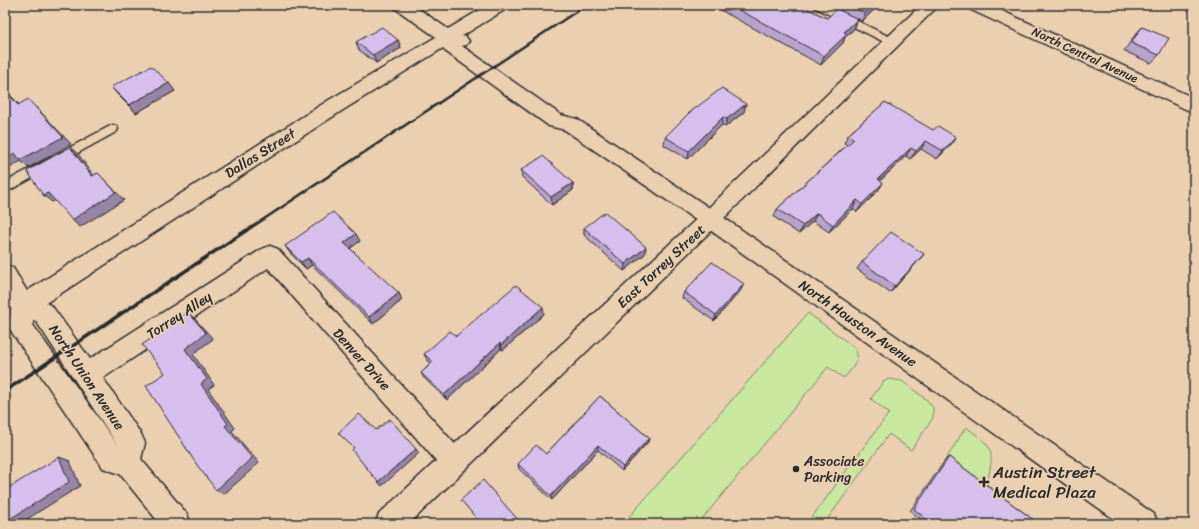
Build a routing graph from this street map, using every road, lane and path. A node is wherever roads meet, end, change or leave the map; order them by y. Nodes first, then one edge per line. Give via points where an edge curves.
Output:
1 (402, 5) edge
2 (500, 5) edge
3 (817, 5) edge
4 (930, 5) edge
5 (975, 5) edge
6 (448, 37) junction
7 (892, 42) junction
8 (1194, 106) edge
9 (112, 129) dead end
10 (5, 188) edge
11 (710, 219) junction
12 (270, 255) joint
13 (7, 281) edge
14 (23, 306) junction
15 (87, 375) junction
16 (127, 462) junction
17 (454, 462) junction
18 (169, 521) edge
19 (389, 524) edge
20 (1144, 524) edge

1 - 6 street, North Houston Avenue
2 - 6 street, Dallas Street
3 - 7 lane
4 - 7 street, East Torrey Street
5 - 8 street, North Central Avenue
6 - 11 street, North Houston Avenue via 451,46 556,121 570,124
6 - 14 street, Dallas Street via 336,105
7 - 11 street, East Torrey Street
9 - 10 lane
11 - 17 street, East Torrey Street
11 - 20 street, North Houston Avenue
12 - 15 street, Torrey Alley
12 - 17 street, Denver Drive
13 - 14 street
14 - 15 street, North Union Avenue via 44,313
14 - 16 street, North Union Avenue via 21,327 112,459
15 - 16 street, North Union Avenue via 132,443
16 - 18 street, North Union Avenue
17 - 19 street, East Torrey Street

